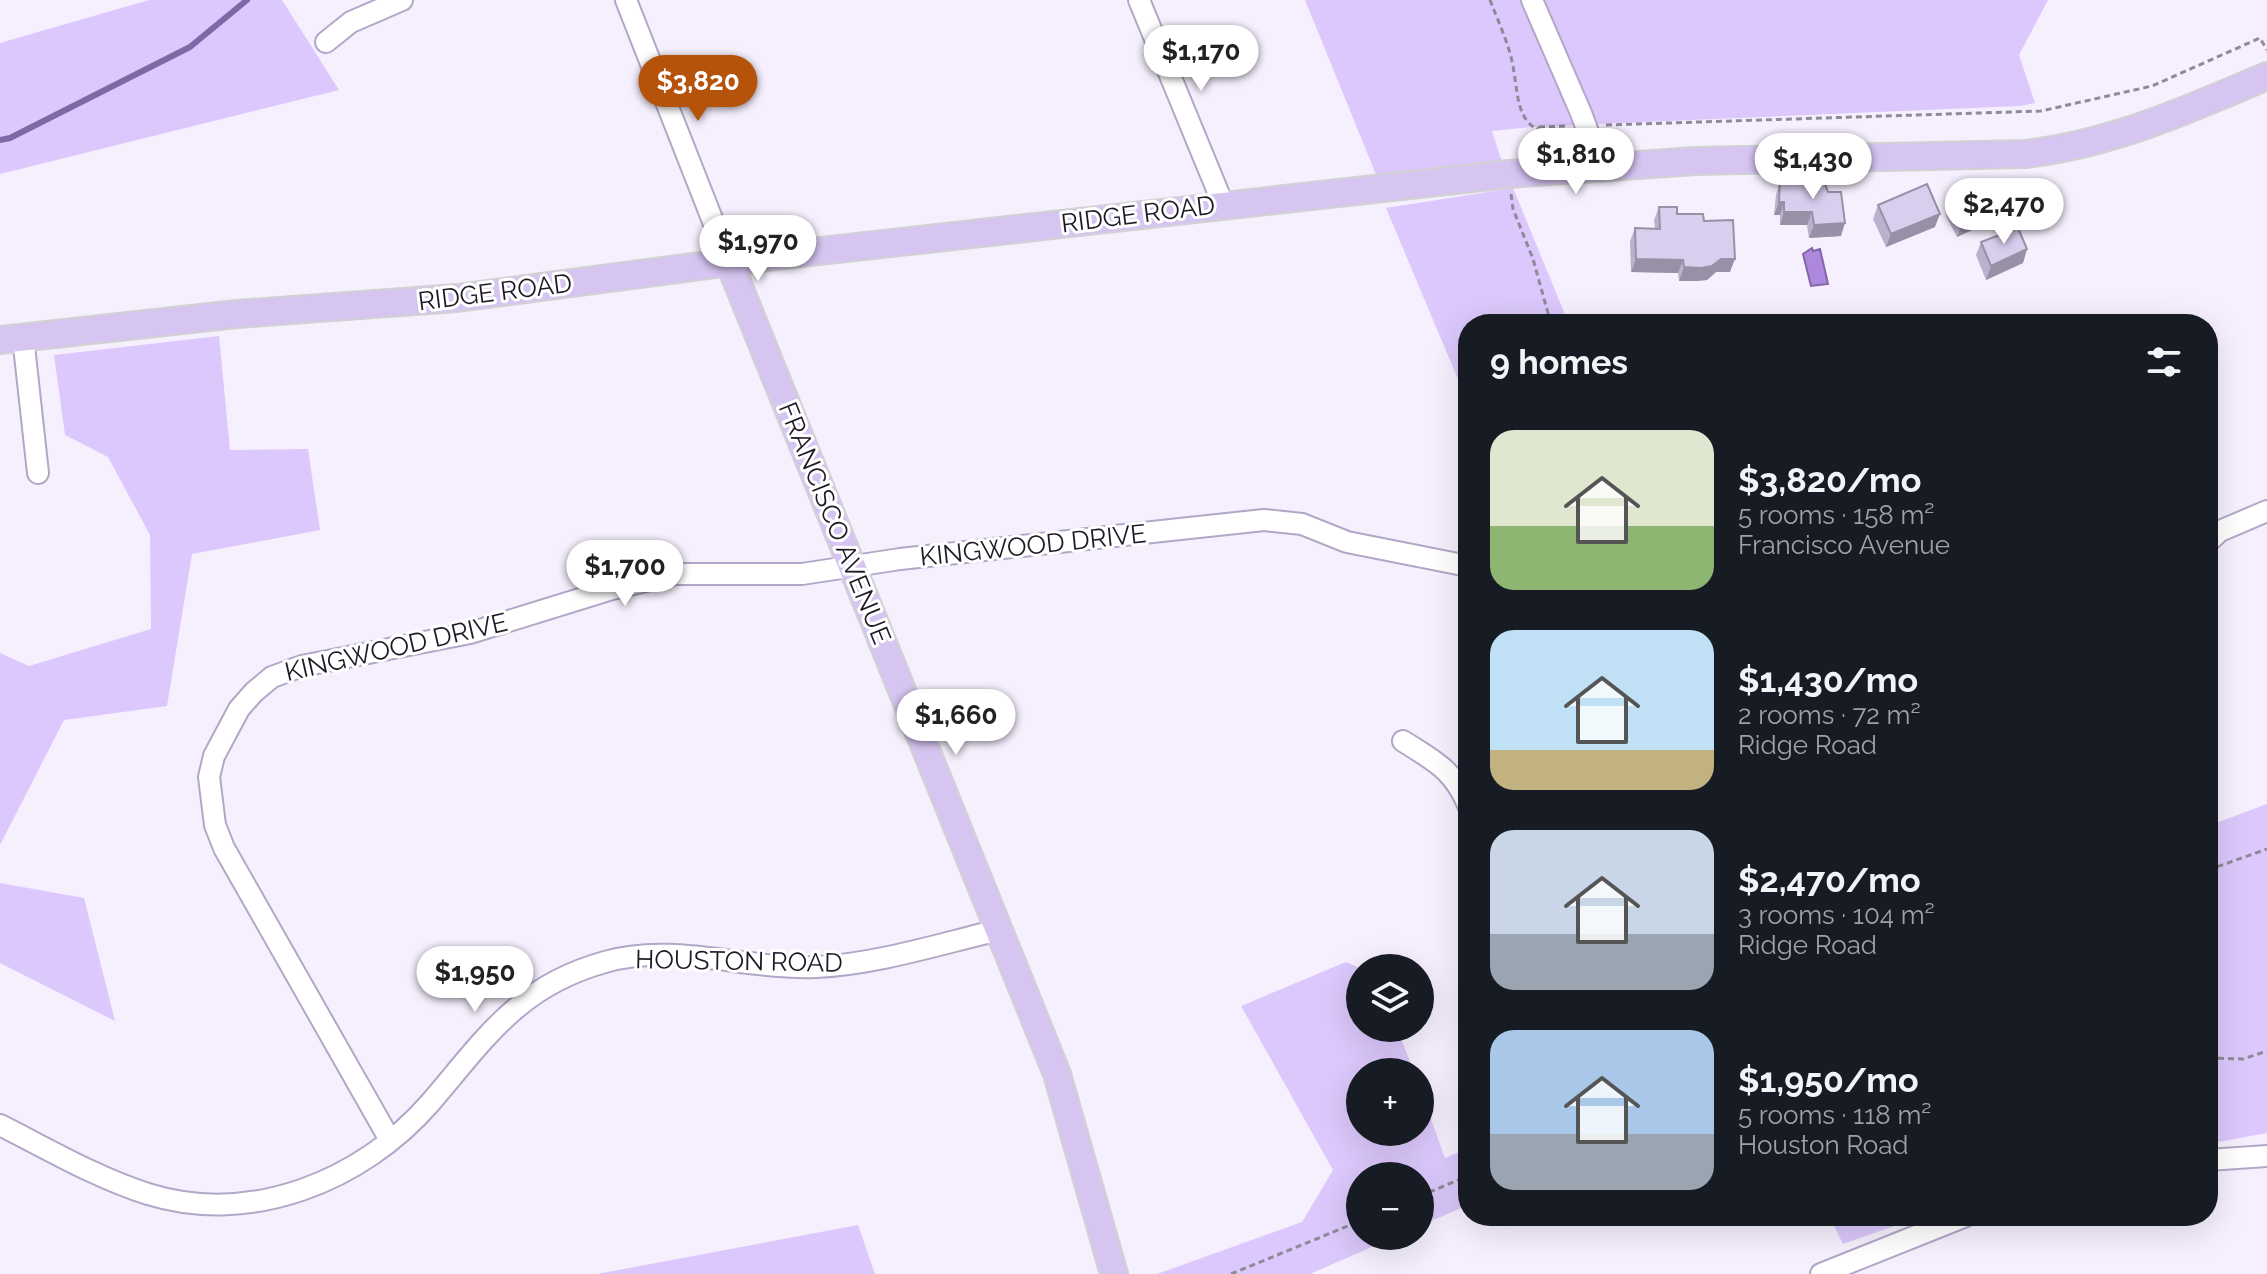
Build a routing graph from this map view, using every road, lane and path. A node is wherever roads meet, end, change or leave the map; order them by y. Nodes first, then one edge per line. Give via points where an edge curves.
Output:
1 (402, 0) edge
2 (626, 0) edge
3 (1139, 0) edge
4 (1490, 0) edge
5 (1532, 0) edge
6 (326, 42) dead end
7 (2267, 50) edge
8 (2267, 76) edge
9 (1539, 127) junction
10 (1588, 132) junction
11 (1602, 170) junction
12 (1509, 174) junction
13 (1223, 204) junction
14 (729, 262) junction
15 (1548, 314) edge
16 (12, 338) edge
17 (38, 473) dead end
18 (2267, 511) edge
19 (2218, 533) edge
20 (1458, 564) edge
21 (852, 566) junction
22 (1403, 741) dead end
23 (1458, 771) edge
24 (2267, 849) edge
25 (2218, 866) edge
26 (999, 930) junction
27 (2267, 1051) edge
28 (2218, 1058) edge
29 (0, 1125) edge
30 (390, 1140) junction
31 (2267, 1156) edge
32 (2218, 1159) edge
33 (1458, 1180) edge
34 (1434, 1190) edge
35 (1941, 1226) edge
36 (1346, 1227) edge
37 (1114, 1274) edge
38 (1231, 1274) edge
39 (1821, 1274) edge

1 - 6 street via 351,22
2 - 14 street, FRANCISCO AVENUE
3 - 13 street
4 - 9 path via 1513,68 1517,104 1525,119
5 - 10 street
7 - 10 path via 2260,38 2152,86 2041,111
8 - 11 main road, RIDGE ROAD via 2160,121 2075,148 2025,154 1695,161
9 - 10 path
9 - 10 path via 1555,136
10 - 11 street
11 - 12 main road, RIDGE ROAD
12 - 13 main road, RIDGE ROAD
12 - 15 path via 1513,209
13 - 14 main road, RIDGE ROAD
14 - 16 main road, RIDGE ROAD via 457,298
14 - 21 main road, FRANCISCO AVENUE
16 - 17 street
18 - 19 street
20 - 21 street, KINGWOOD DRIVE via 1347,542 1280,519
21 - 26 main road, FRANCISCO AVENUE
21 - 30 street, KINGWOOD DRIVE via 802,574 675,574 470,633 302,666 272,677 239,709 209,777 215,825
22 - 23 street
24 - 25 path
26 - 30 street, HOUSTON ROAD via 815,967 680,956 606,961 546,987 512,1009 431,1102
26 - 37 main road, FRANCISCO AVENUE via 1057,1074
27 - 28 path via 2243,1059
29 - 30 street, HOUSTON ROAD via 115,1182 150,1195 215,1205 306,1190 340,1175
31 - 32 street
33 - 34 path
35 - 39 street
36 - 38 path

